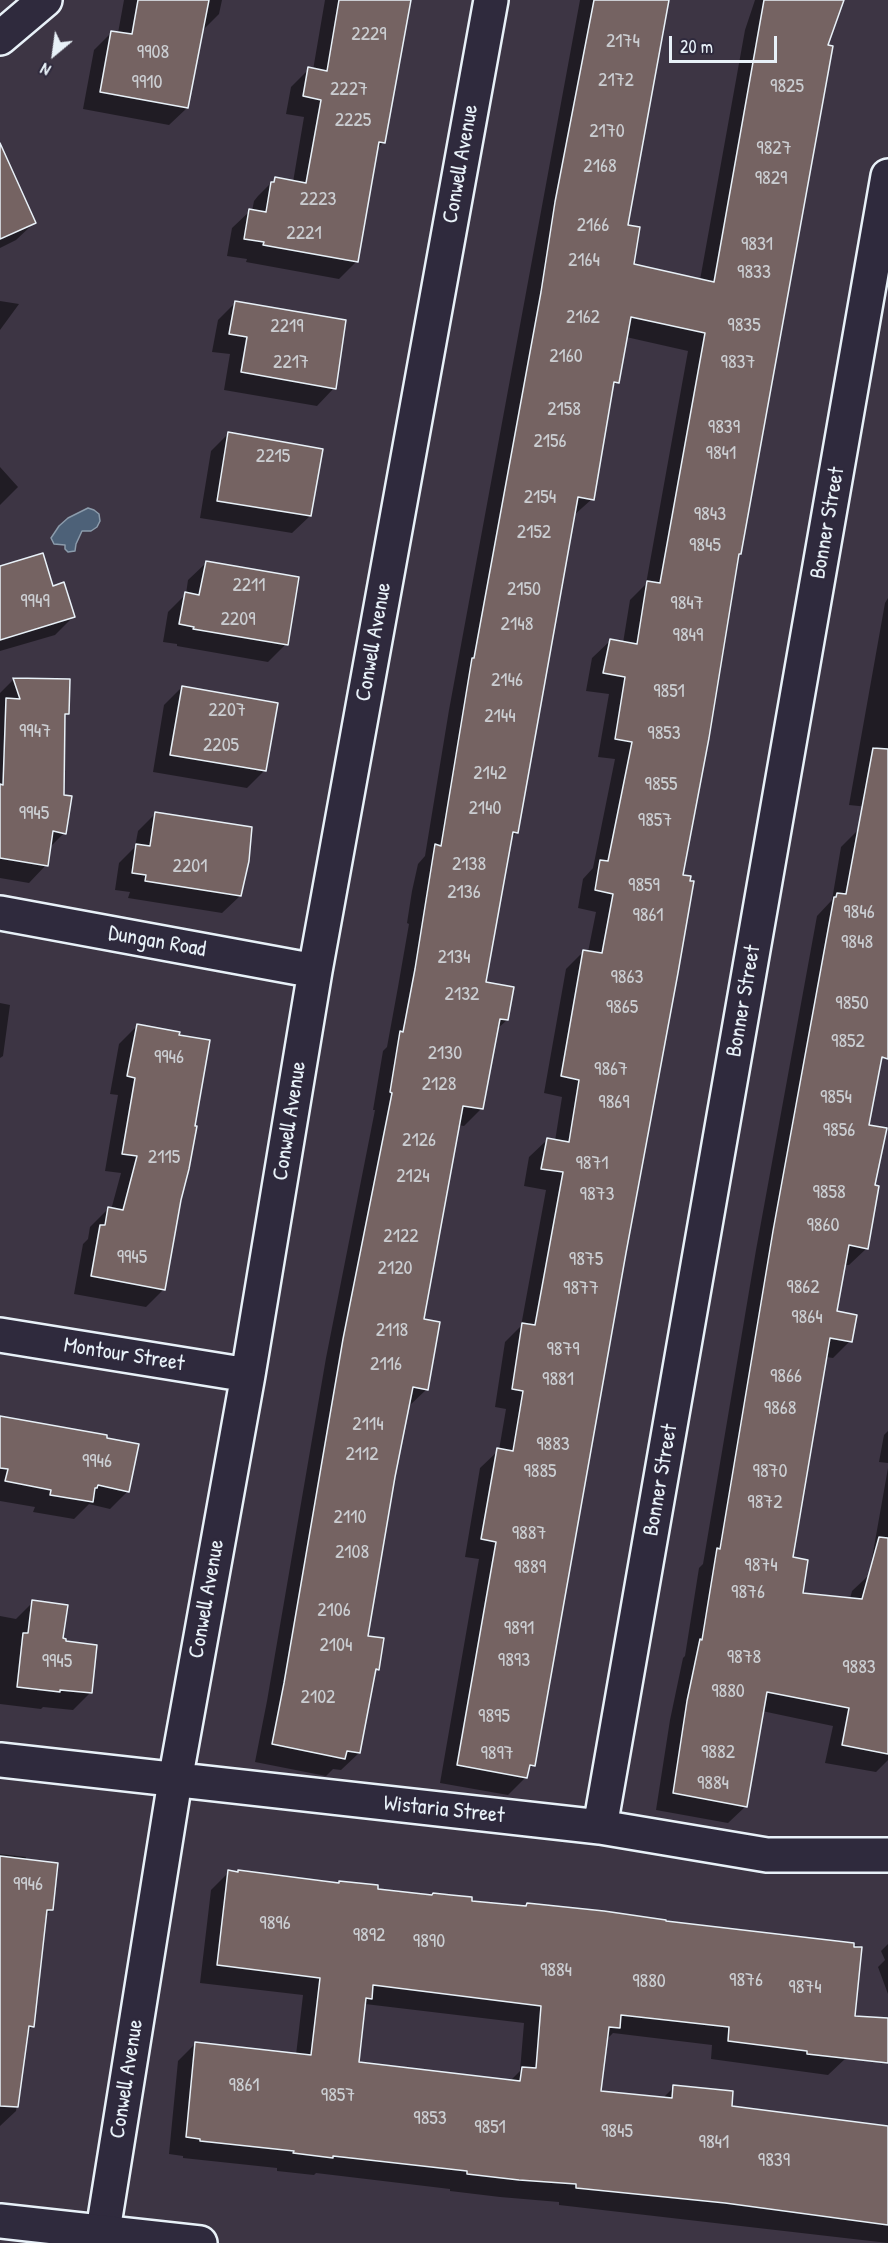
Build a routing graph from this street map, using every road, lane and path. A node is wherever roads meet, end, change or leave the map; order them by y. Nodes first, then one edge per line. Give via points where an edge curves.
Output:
1 (45, 0) edge
2 (491, 0) edge
3 (0, 38) edge
4 (888, 176) edge
5 (0, 913) edge
6 (315, 971) junction
7 (0, 1335) edge
8 (248, 1375) junction
9 (0, 1760) edge
10 (175, 1781) junction
11 (600, 1827) junction
12 (888, 1855) edge
13 (0, 2221) edge
14 (102, 2238) edge
15 (200, 2243) edge

1 - 3 street
2 - 6 street, Conwell Avenue
4 - 11 street, Bonner Street
5 - 6 street, Dungan Road
6 - 8 street, Conwell Avenue
7 - 8 street, Montour Street
8 - 10 street, Conwell Avenue
9 - 10 street, Wistaria Street
10 - 11 street, Wistaria Street
10 - 14 street, Conwell Avenue
11 - 12 street, Wistaria Street via 767,1855
13 - 14 street
14 - 15 street

